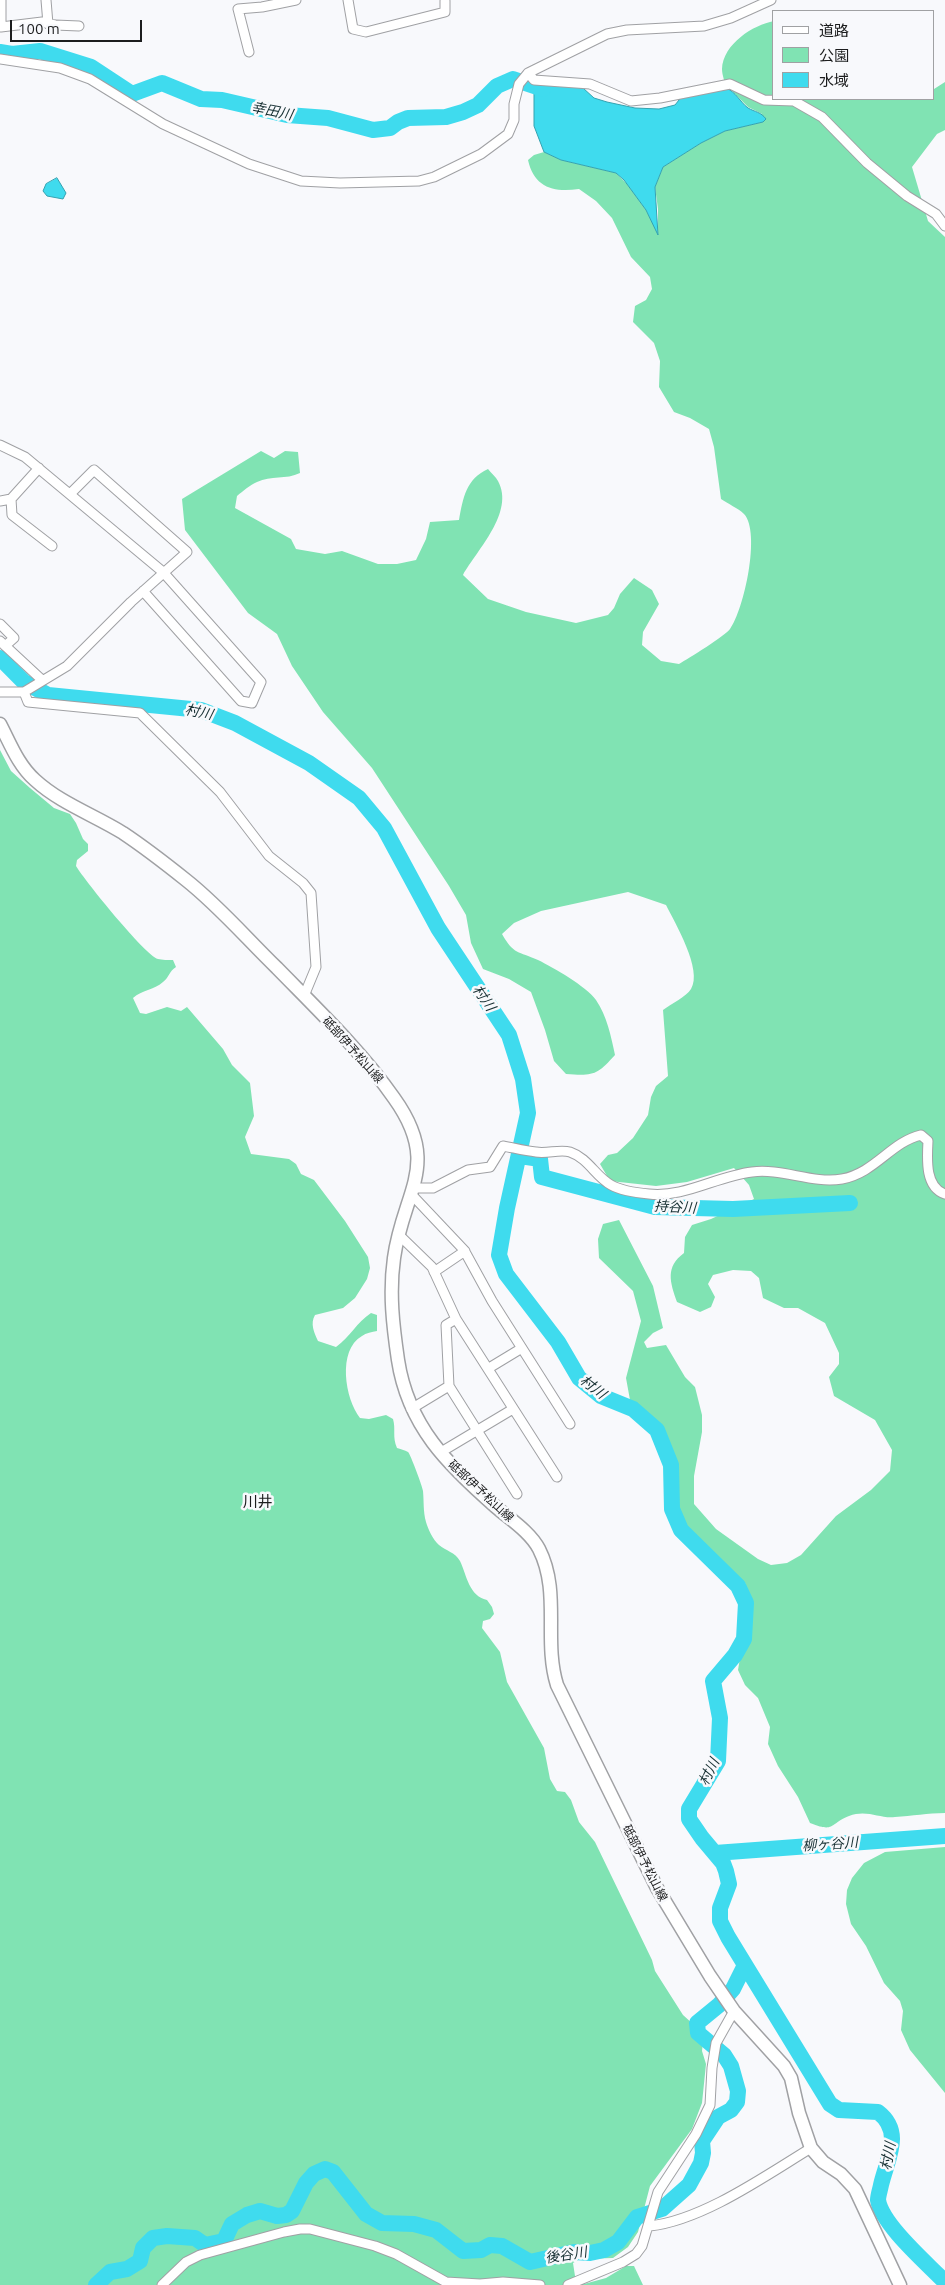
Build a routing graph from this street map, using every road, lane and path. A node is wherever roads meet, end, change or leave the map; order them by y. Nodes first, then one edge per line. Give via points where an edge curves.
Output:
1 (1, 0) edge
2 (46, 0) edge
3 (296, 0) edge
4 (348, 0) edge
5 (445, 0) edge
6 (451, 0) edge
7 (771, 0) edge
8 (48, 24) junction
9 (79, 26) dead end
10 (249, 52) dead end
11 (0, 59) edge
12 (528, 73) junction
13 (945, 226) edge
14 (0, 446) edge
15 (38, 468) junction
16 (70, 494) junction
17 (11, 499) junction
18 (0, 501) edge
19 (52, 546) dead end
20 (163, 572) junction
21 (143, 591) junction
22 (0, 624) edge
23 (3, 644) edge
24 (40, 682) junction
25 (0, 692) edge
26 (24, 692) junction
27 (0, 724) edge
28 (304, 996) junction
29 (413, 1191) junction
30 (945, 1194) edge
31 (398, 1234) junction
32 (465, 1252) junction
33 (434, 1272) junction
34 (456, 1319) junction
35 (522, 1348) junction
36 (489, 1368) junction
37 (449, 1386) junction
38 (513, 1409) junction
39 (411, 1410) junction
40 (570, 1424) dead end
41 (478, 1430) junction
42 (441, 1452) junction
43 (557, 1477) dead end
44 (517, 1494) dead end
45 (734, 2010) junction
46 (811, 2148) junction
47 (650, 2226) junction
48 (162, 2285) edge
49 (540, 2285) edge
50 (568, 2285) edge
51 (900, 2285) edge

1 - 8 street via 1,28 42,22
2 - 8 street
3 - 10 street via 238,9
4 - 5 street via 353,29 366,32 444,12
5 - 6 street
7 - 12 street via 704,26 607,34
8 - 9 street
11 - 12 street via 60,68 90,79 163,124 249,164 301,181 340,183 419,181 481,154 508,134 514,120 519,84
12 - 13 street via 534,80 590,84 632,101 730,84 764,100 794,101 822,117 867,163 907,196 936,214
14 - 15 street via 25,457
15 - 16 street
15 - 17 street
16 - 20 street
16 - 20 street via 94,470 187,552
17 - 18 street
17 - 19 street via 12,515
20 - 21 street
20 - 21 street via 261,682 252,703 241,701
21 - 24 street via 67,666
22 - 23 street via 14,638
23 - 24 street
24 - 26 street
25 - 26 street
26 - 28 street via 28,702 140,714 220,792 269,856 311,893 316,967
27 - 28 main road, 砥部伊予松山線 via 17,758 34,779 123,834 188,882
28 - 29 main road, 砥部伊予松山線 via 374,1071 415,1134 419,1160
29 - 30 street via 433,1188 468,1170 490,1167 503,1146 538,1153 570,1152 612,1186 648,1194 683,1191 722,1177 753,1172 773,1171 841,1179 871,1168 911,1137 921,1135 928,1142 930,1180 934,1188
29 - 31 main road, 砥部伊予松山線
29 - 32 street
31 - 33 street
31 - 39 main road, 砥部伊予松山線 via 391,1301 401,1380
32 - 33 street
32 - 35 street
33 - 34 street
34 - 36 street
34 - 37 street via 446,1324
35 - 36 street
35 - 40 street
36 - 38 street
37 - 39 street
37 - 41 street
38 - 41 street
38 - 43 street
39 - 42 main road, 砥部伊予松山線
41 - 42 street
41 - 44 street
42 - 45 main road, 砥部伊予松山線 via 466,1481 538,1546 551,1587 549,1640 557,1685 657,1888
45 - 46 main road, 砥部伊予松山線 via 784,2066 796,2091 799,2113
45 - 47 street via 716,2044 710,2105 696,2134 658,2192
46 - 47 street via 714,2205
46 - 51 main road, 砥部伊予松山線 via 855,2189
47 - 50 street via 636,2254 607,2270
48 - 49 street via 186,2262 200,2255 300,2229 375,2246 446,2282

